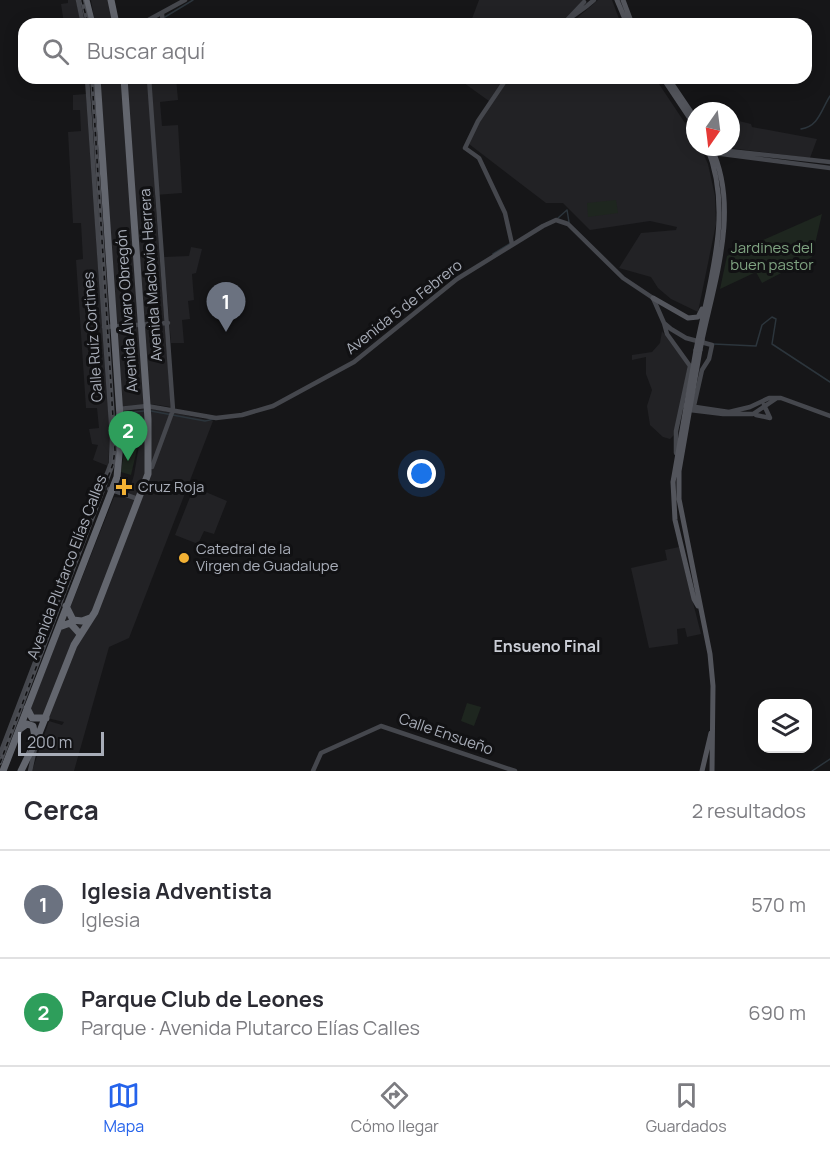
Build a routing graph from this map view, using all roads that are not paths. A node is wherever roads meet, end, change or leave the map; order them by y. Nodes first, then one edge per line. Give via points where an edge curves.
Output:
1 (78, 0) edge
2 (86, 0) edge
3 (111, 0) edge
4 (185, 0) edge
5 (594, 0) edge
6 (617, 0) edge
7 (622, 0) edge
8 (586, 3) edge
9 (162, 14) junction
10 (82, 18) edge
11 (90, 18) edge
12 (115, 18) edge
13 (154, 18) edge
14 (162, 18) edge
15 (569, 18) edge
16 (624, 18) edge
17 (630, 18) edge
18 (87, 84) edge
19 (97, 84) edge
20 (124, 84) edge
21 (149, 84) edge
22 (503, 84) edge
23 (667, 84) edge
24 (672, 84) edge
25 (686, 105) edge
26 (686, 112) edge
27 (740, 155) edge
28 (711, 156) edge
29 (713, 156) edge
30 (715, 156) edge
31 (775, 159) junction
32 (712, 161) junction
33 (830, 162) edge
34 (830, 168) edge
35 (512, 244) junction
36 (710, 285) junction
37 (653, 298) junction
38 (168, 323) junction
39 (664, 323) junction
40 (141, 325) junction
41 (113, 326) junction
42 (104, 327) junction
43 (700, 340) junction
44 (697, 369) junction
45 (777, 398) junction
46 (760, 402) junction
47 (147, 406) junction
48 (766, 406) junction
49 (687, 407) junction
50 (747, 408) junction
51 (119, 409) junction
52 (173, 410) junction
53 (751, 414) junction
54 (830, 416) edge
55 (152, 467) dead end
56 (104, 486) junction
57 (112, 490) junction
58 (138, 499) junction
59 (66, 606) junction
60 (700, 609) junction
61 (91, 617) junction
62 (73, 622) junction
63 (59, 628) junction
64 (80, 634) junction
65 (27, 708) junction
66 (46, 718) junction
67 (714, 720) junction
68 (19, 730) junction
69 (0, 754) edge
70 (25, 769) edge
71 (3, 771) edge
72 (314, 771) edge
73 (515, 771) edge
74 (702, 771) edge
75 (712, 771) edge

1 - 10 street
2 - 11 highway
3 - 12 highway
4 - 9 street
5 - 8 street
6 - 16 main road
7 - 17 main road
8 - 15 street
9 - 13 street
9 - 14 street
18 - 42 street, Calle Ruíz Cortines
19 - 41 highway, Avenida Plutarco Elías Calles
20 - 40 highway, Avenida Álvaro Obregón
21 - 38 street, Avenida Maclovio Herrera
22 - 35 street via 465,148 477,154 505,213
23 - 26 main road
24 - 25 main road
27 - 31 street
28 - 32 main road
29 - 32 main road
30 - 43 main road via 724,223
31 - 33 street
31 - 34 street
32 - 36 main road via 720,220
35 - 37 street, Avenida 5 de Febrero via 548,223 561,220 623,278
35 - 52 street, Avenida 5 de Febrero via 457,279 354,362 278,404 227,418
36 - 37 main road via 696,318 688,318
36 - 43 main road
37 - 39 street
38 - 40 street
38 - 52 street, Avenida Maclovio Herrera
39 - 44 street via 686,338 712,345 709,359
39 - 49 street via 667,334 690,366
40 - 41 street
40 - 47 highway, Avenida Álvaro Obregón
41 - 42 street
41 - 51 highway, Avenida Plutarco Elías Calles
42 - 56 street, Calle Ruíz Cortines via 112,437 111,463
43 - 44 main road, bridge
44 - 49 main road
44 - 49 street
45 - 46 street
45 - 48 street
45 - 54 street
46 - 48 street
46 - 50 street
47 - 51 street, Avenida 5 de Febrero
47 - 52 street, Avenida 5 de Febrero
47 - 58 highway, Avenida Álvaro Obregón via 149,466
48 - 53 street
48 - 53 street via 770,418
49 - 50 street via 726,412
49 - 53 street
49 - 60 main road via 679,499
49 - 60 main road via 676,453 675,520 694,599
50 - 53 street
51 - 57 highway, Avenida Plutarco Elías Calles via 120,464
52 - 55 street, Avenida Maclovio Herrera
56 - 57 street
56 - 69 street, Calle Ruíz Cortines
57 - 58 street
57 - 59 highway, Avenida Plutarco Elías Calles
58 - 61 highway, Avenida Álvaro Obregón
59 - 62 highway
59 - 63 highway, Avenida Plutarco Elías Calles
60 - 67 main road via 711,664
61 - 62 highway
61 - 64 highway, Avenida Álvaro Obregón
62 - 63 highway
62 - 64 highway
63 - 65 highway, Avenida Plutarco Elías Calles
64 - 66 highway, Avenida Álvaro Obregón
65 - 66 highway via 32,718
65 - 68 highway, Avenida Plutarco Elías Calles
66 - 70 highway, Avenida Álvaro Obregón
67 - 74 main road
67 - 75 main road
68 - 70 highway via 27,724 36,731
68 - 71 highway, Avenida Plutarco Elías Calles
72 - 73 street, Calle Ensueño via 321,753 381,726

